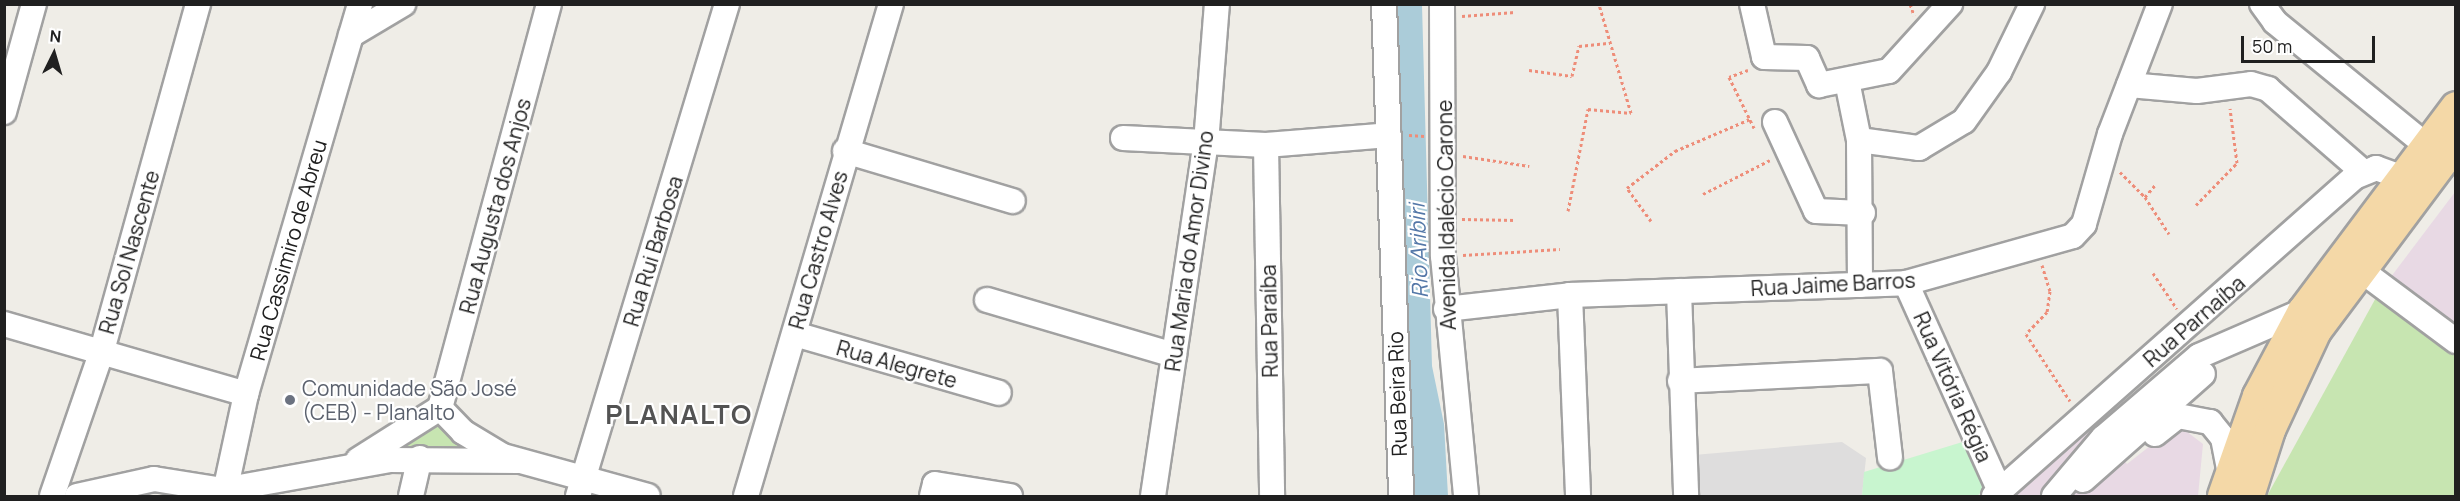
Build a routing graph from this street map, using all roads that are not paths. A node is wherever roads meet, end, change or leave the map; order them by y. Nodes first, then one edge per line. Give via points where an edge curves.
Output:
1 (34, 4) edge
2 (198, 4) edge
3 (360, 4) edge
4 (403, 4) edge
5 (549, 4) edge
6 (727, 4) edge
7 (891, 4) edge
8 (1217, 4) edge
9 (1384, 4) edge
10 (1752, 4) edge
11 (1950, 4) edge
12 (2032, 4) edge
13 (2160, 4) edge
14 (2262, 4) edge
15 (1442, 11) edge
16 (351, 34) junction
17 (1847, 81) junction
18 (2128, 85) junction
19 (6, 100) edge
20 (2456, 107) edge
21 (1775, 122) dead end
22 (1397, 135) junction
23 (1123, 138) dead end
24 (1859, 140) junction
25 (1206, 142) junction
26 (1266, 144) junction
27 (2441, 144) edge
28 (846, 151) junction
29 (2362, 171) junction
30 (2401, 177) junction
31 (1013, 201) dead end
32 (1863, 213) junction
33 (2358, 268) junction
34 (1906, 283) junction
35 (1860, 285) junction
36 (1679, 291) junction
37 (1570, 295) junction
38 (987, 300) dead end
39 (1446, 309) junction
40 (2302, 311) junction
41 (4, 324) edge
42 (795, 334) junction
43 (2246, 338) junction
44 (2456, 341) edge
45 (101, 354) junction
46 (1174, 355) junction
47 (1680, 381) junction
48 (999, 393) dead end
49 (246, 394) junction
50 (440, 408) junction
51 (473, 450) junction
52 (406, 451) junction
53 (1890, 457) dead end
54 (2226, 485) edge
55 (581, 487) edge
56 (934, 490) edge
57 (224, 493) edge
58 (1997, 494) edge
59 (52, 496) edge
60 (77, 496) edge
61 (411, 496) edge
62 (648, 496) edge
63 (746, 496) edge
64 (1010, 496) edge
65 (1153, 496) edge
66 (1272, 496) edge
67 (1401, 496) edge
68 (1466, 496) edge
69 (1578, 496) edge
70 (1686, 496) edge
71 (2054, 496) edge
72 (2064, 496) edge
73 (2071, 496) edge
74 (2249, 496) edge

1 - 19 street
2 - 45 street, Rua Sol Nascente
3 - 16 street, Rua Cassimiro de Abreu
4 - 16 street
5 - 50 street, Rua Augusta dos Anjos
6 - 55 street, Rua Rui Barbosa
7 - 28 street, Rua Castro Alves
8 - 25 street, Rua Maria do Amor Divino
9 - 22 street, Rua Beira Rio
10 - 17 street via 1764,57 1807,58 1819,85
11 - 17 street via 1898,65
12 - 24 street via 1993,81 1955,128 1919,148
13 - 18 street, Rua Jaime Barros
14 - 27 street via 2275,22
15 - 39 street, Avenida Idalécio Carone via 1438,145
16 - 49 street, Rua Cassimiro de Abreu
17 - 24 street
18 - 29 street via 2197,91 2227,86 2268,89
18 - 34 street, Rua Jaime Barros via 2082,230
20 - 27 main road
21 - 32 street via 1816,211
22 - 26 street
22 - 67 street, Rua Beira Rio
23 - 25 street
24 - 32 street
25 - 26 street
25 - 46 street, Rua Maria do Amor Divino
26 - 66 street, Rua Paraíba
27 - 30 main road
27 - 33 main road
28 - 31 street
28 - 42 street, Rua Castro Alves
29 - 30 street via 2382,169
29 - 58 street, Rua Parnaíba
30 - 40 main road
32 - 35 street
33 - 44 street
33 - 74 main road via 2296,369
34 - 35 street, Rua Jaime Barros
34 - 58 street, Rua Vitória Régia
35 - 36 street, Rua Jaime Barros
36 - 37 street, Rua Jaime Barros
36 - 47 street
37 - 39 street, Rua Jaime Barros
37 - 69 street
38 - 46 street
39 - 68 street, Avenida Idalécio Carone
40 - 43 street
40 - 54 main road via 2258,396
41 - 45 street
42 - 48 street, Rua Alegrete
42 - 63 street, Rua Castro Alves
43 - 71 street via 2199,356 2103,438
43 - 72 street
45 - 49 street
45 - 59 street, Rua Sol Nascente
46 - 65 street, Rua Maria do Amor Divino
47 - 53 street via 1880,371
47 - 70 street
49 - 57 street, Rua Cassimiro de Abreu
50 - 51 street
50 - 52 street
51 - 52 street
51 - 55 street via 518,461
52 - 57 street via 333,471
52 - 61 street
54 - 73 street via 2223,438 2210,422 2178,416
55 - 62 street
56 - 64 street
57 - 60 street via 154,479

